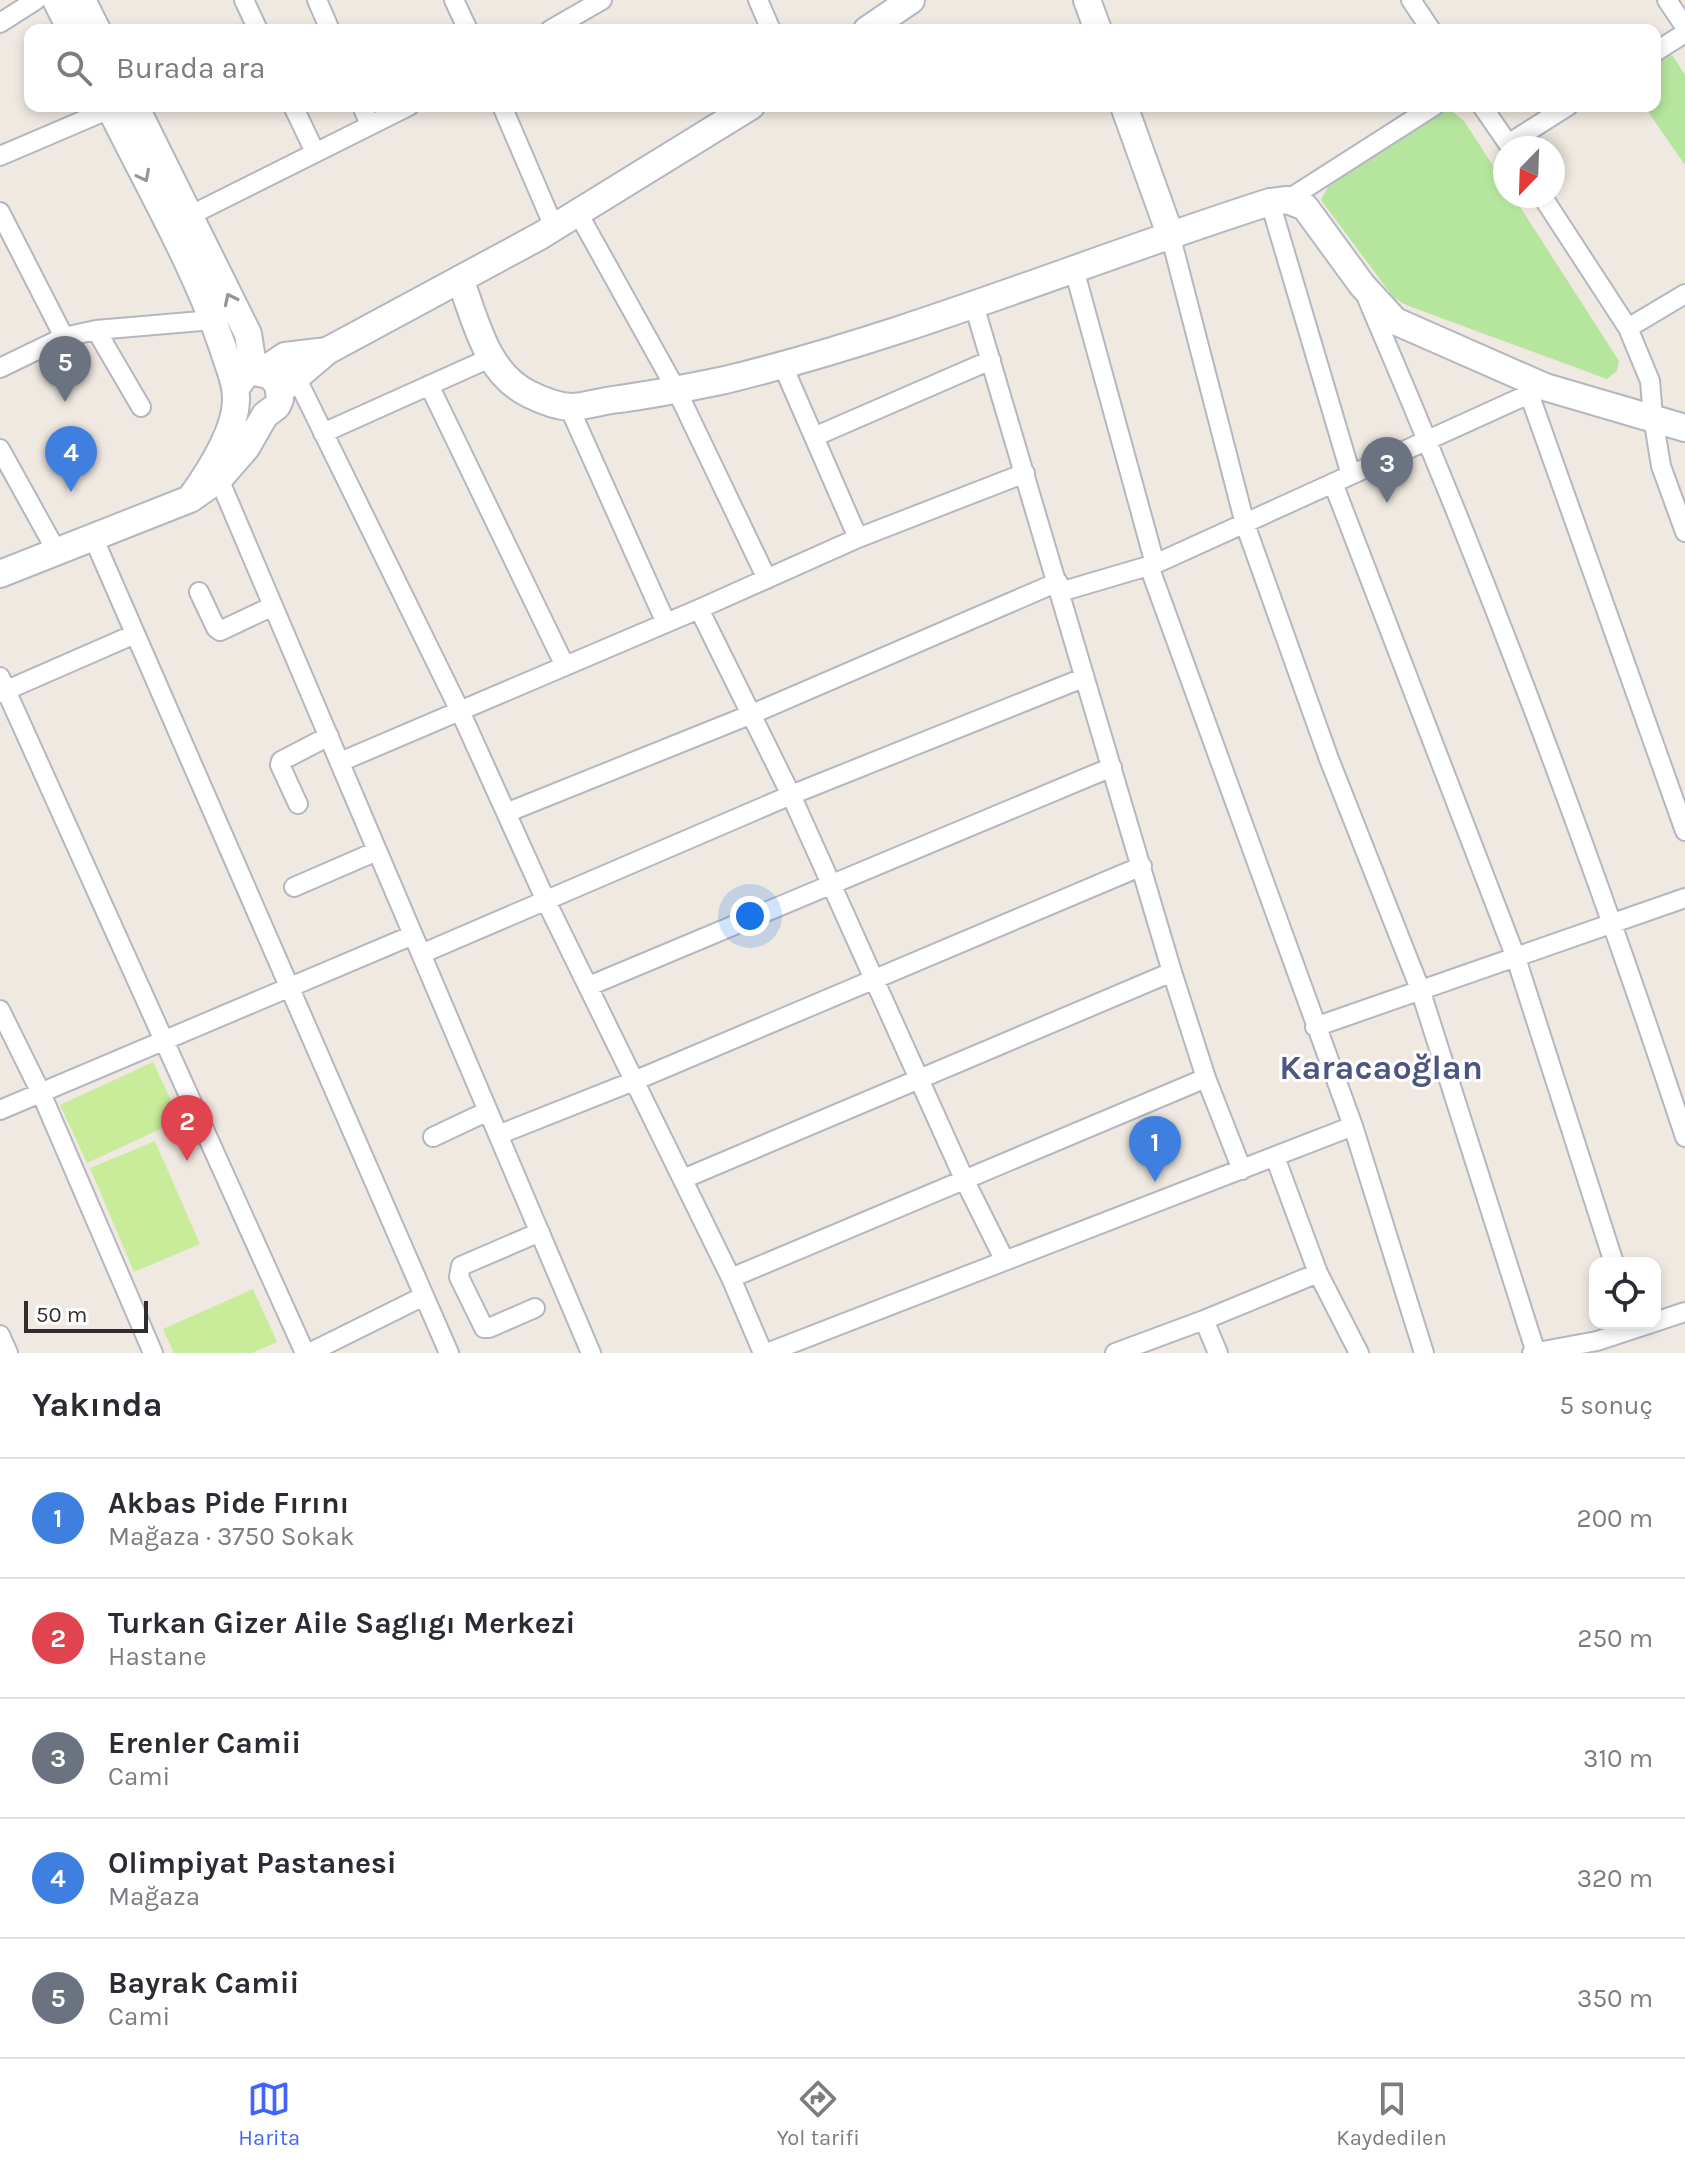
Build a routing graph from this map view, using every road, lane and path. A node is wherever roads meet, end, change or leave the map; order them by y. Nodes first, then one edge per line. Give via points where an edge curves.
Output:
1 (36, 0) edge
2 (56, 0) edge
3 (82, 0) edge
4 (244, 0) edge
5 (317, 0) edge
6 (454, 0) edge
7 (602, 0) edge
8 (758, 0) edge
9 (911, 0) edge
10 (1087, 0) edge
11 (1411, 0) edge
12 (1667, 0) edge
13 (0, 23) edge
14 (68, 24) edge
15 (94, 24) edge
16 (255, 24) edge
17 (327, 24) edge
18 (465, 24) edge
19 (560, 24) edge
20 (768, 24) edge
21 (876, 24) edge
22 (1096, 24) edge
23 (1427, 24) edge
24 (1685, 30) edge
25 (1661, 48) edge
26 (106, 112) edge
27 (120, 112) edge
28 (121, 112) edge
29 (296, 112) edge
30 (365, 112) edge
31 (397, 112) edge
32 (505, 112) edge
33 (741, 112) edge
34 (1126, 112) edge
35 (1424, 112) edge
36 (1486, 112) edge
37 (1559, 112) edge
38 (370, 125) junction
39 (1503, 136) edge
40 (1524, 136) edge
41 (315, 152) junction
42 (0, 156) edge
43 (1278, 201) junction
44 (1550, 208) edge
45 (0, 212) edge
46 (578, 213) junction
47 (189, 216) junction
48 (554, 227) junction
49 (1170, 234) junction
50 (1074, 269) junction
51 (460, 279) junction
52 (1362, 285) junction
53 (1685, 294) edge
54 (974, 305) junction
55 (213, 320) junction
56 (1628, 328) junction
57 (96, 330) junction
58 (248, 334) junction
59 (64, 337) junction
60 (490, 358) junction
61 (991, 360) junction
62 (783, 366) junction
63 (0, 368) edge
64 (287, 375) junction
65 (247, 383) junction
66 (429, 385) junction
67 (1526, 385) junction
68 (677, 391) junction
69 (141, 407) dead end
70 (569, 407) junction
71 (265, 415) junction
72 (1653, 417) junction
73 (1685, 428) edge
74 (323, 433) junction
75 (816, 436) junction
76 (1428, 441) junction
77 (0, 449) edge
78 (1025, 473) junction
79 (1351, 475) junction
80 (213, 477) junction
81 (1333, 483) junction
82 (1245, 524) junction
83 (1685, 532) edge
84 (93, 537) junction
85 (858, 538) junction
86 (57, 552) junction
87 (1152, 565) junction
88 (0, 574) edge
89 (767, 579) junction
90 (1059, 587) junction
91 (199, 592) dead end
92 (273, 606) junction
93 (699, 609) junction
94 (666, 623) junction
95 (135, 634) junction
96 (565, 666) junction
97 (1083, 678) junction
98 (2, 687) edge
99 (460, 711) junction
100 (752, 714) junction
101 (329, 736) junction
102 (340, 762) junction
103 (1112, 767) junction
104 (791, 795) junction
105 (298, 804) dead end
106 (506, 813) junction
107 (1685, 831) edge
108 (377, 851) junction
109 (1142, 866) junction
110 (830, 885) junction
111 (294, 887) dead end
112 (1685, 898) edge
113 (546, 901) junction
114 (1612, 923) junction
115 (413, 935) junction
116 (421, 954) junction
117 (1516, 958) junction
118 (1172, 972) junction
119 (874, 980) junction
120 (589, 986) junction
121 (289, 987) junction
122 (1420, 989) junction
123 (0, 1010) edge
124 (1315, 1027) junction
125 (164, 1040) junction
126 (1206, 1078) junction
127 (920, 1079) junction
128 (634, 1081) junction
129 (41, 1093) junction
130 (0, 1110) edge
131 (488, 1111) junction
132 (1353, 1126) junction
133 (498, 1135) junction
134 (433, 1137) dead end
135 (1685, 1137) edge
136 (1275, 1157) junction
137 (1242, 1170) junction
138 (683, 1179) junction
139 (965, 1181) junction
140 (540, 1232) junction
141 (1612, 1257) edge
142 (1005, 1261) junction
143 (1318, 1273) junction
144 (731, 1278) junction
145 (424, 1296) junction
146 (535, 1308) dead end
147 (1685, 1312) edge
148 (1661, 1319) edge
149 (1204, 1320) junction
150 (1631, 1329) edge
151 (0, 1335) edge
152 (1600, 1347) edge
153 (8, 1353) edge
154 (153, 1353) edge
155 (307, 1353) edge
156 (449, 1353) edge
157 (591, 1353) edge
158 (765, 1353) edge
159 (1115, 1353) edge
160 (1218, 1353) edge
161 (1359, 1353) edge
162 (1424, 1353) edge
163 (1534, 1353) edge

1 - 13 street
2 - 14 main road
3 - 15 main road
4 - 16 street
5 - 17 street
6 - 18 street
7 - 19 street
8 - 20 street
9 - 21 main road
10 - 22 main road
11 - 23 street
12 - 24 street
24 - 25 street
26 - 42 street
27 -> 55 main road
28 - 47 main road
29 - 41 street
30 - 38 street
31 - 38 street
32 - 48 street
33 - 46 main road
34 - 49 main road
35 - 43 street
36 - 39 street
37 - 40 street
38 - 41 street
41 - 47 street
43 - 49 main road
43 - 52 main road via 1305,207
43 - 79 street
44 - 56 street
45 - 59 street
46 - 48 main road
46 - 68 street
58 -> 47 main road
48 - 51 main road
49 - 50 main road
49 - 82 street
50 - 54 main road
50 - 87 street
51 - 60 main road
51 - 64 main road
52 - 67 main road via 1395,321
52 - 76 street
53 - 56 street
54 - 61 street
54 - 62 main road
55 - 57 street
55 - 65 main road
56 - 72 street via 1650,381
57 - 59 street
57 - 69 street
58 - 64 main road
58 - 65 main road
59 - 63 street
60 - 66 street
60 - 70 main road via 531,396
61 - 75 street
61 - 78 street
62 - 68 main road
62 - 75 street
64 - 65 main road
64 - 71 main road via 277,406
64 - 74 street
65 - 71 main road via 246,413
65 - 80 main road
66 - 74 street
66 - 96 street
67 - 72 main road
67 - 76 street
67 - 107 street
68 - 70 main road
68 - 89 street
70 - 94 street
71 - 80 main road via 246,448
72 - 73 main road
72 - 83 street via 1661,466
74 - 99 street
75 - 85 street
76 - 79 street
76 - 114 street
77 - 86 street
78 - 85 street
78 - 90 street
79 - 81 street
80 - 84 main road via 190,499
80 - 92 street
81 - 82 street
81 - 117 street
82 - 87 street
82 - 122 street via 1329,759
84 - 86 main road
84 - 95 street
85 - 89 street
86 - 88 main road
87 - 90 street
87 - 124 street
89 - 93 street
90 - 97 street
90 - 100 street
91 - 92 street via 220,631
92 - 101 street
93 - 94 street
93 - 100 street
94 - 96 street
95 - 98 street
95 - 121 street
96 - 99 street
97 - 103 street
97 - 104 street
98 - 125 street
99 - 102 street
99 - 106 street
100 - 104 street
100 - 106 street
101 - 102 street
101 - 105 street via 281,761
102 - 108 street
103 - 109 street
103 - 110 street
104 - 110 street
104 - 113 street
106 - 113 street
108 - 111 street
108 - 115 street
109 - 118 street
109 - 119 street
110 - 119 street
110 - 120 street
112 - 114 street
113 - 116 street
113 - 120 street
114 - 117 street
114 - 135 street
115 - 116 street
115 - 121 street
116 - 131 street
117 - 122 street
117 - 141 street
118 - 126 street
118 - 127 street
119 - 127 street
119 - 128 street
120 - 128 street
121 - 125 street
121 - 145 street
122 - 124 street
122 - 163 street
123 - 129 street
124 - 132 street
125 - 129 street
125 - 155 street
126 - 137 street
126 - 139 street
127 - 138 street
127 - 139 street
128 - 133 street
128 - 138 street
129 - 130 street
129 - 154 street
131 - 133 street
131 - 134 street
132 - 136 street
132 - 162 street
133 - 140 street
136 - 137 street
136 - 143 street
137 - 142 street
138 - 144 street
139 - 142 street
139 - 144 street
140 - 146 street via 459,1271 484,1328
140 - 157 street
142 - 158 street
143 - 149 street
143 - 161 street
144 - 158 street
145 - 155 street
145 - 156 street
147 - 148 street
149 - 159 street
149 - 160 street
150 - 152 street
151 - 153 street
152 - 163 street

